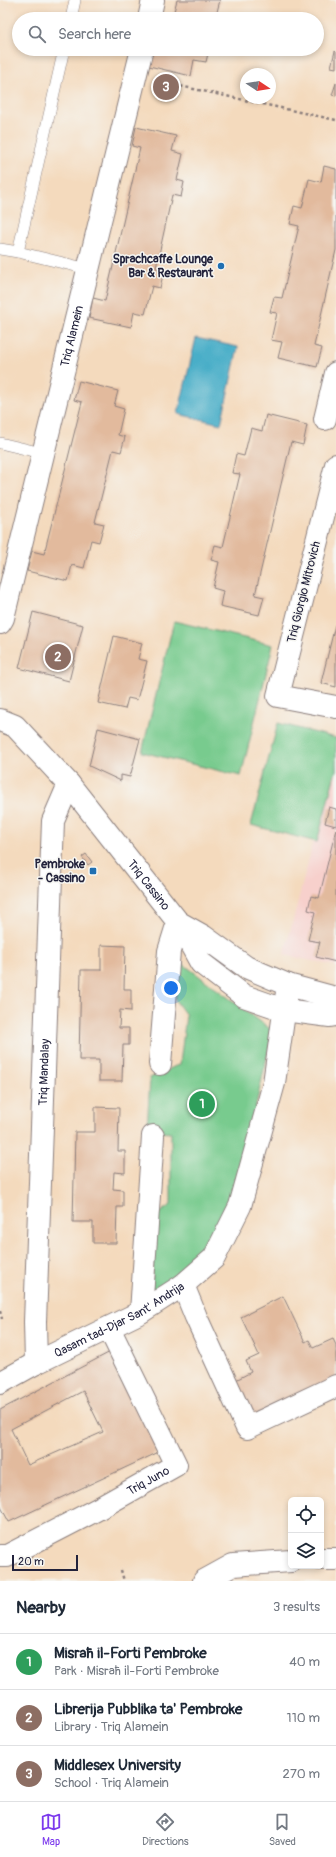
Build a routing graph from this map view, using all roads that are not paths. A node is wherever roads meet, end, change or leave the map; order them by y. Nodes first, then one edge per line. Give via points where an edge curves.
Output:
1 (75, 0) edge
2 (153, 0) edge
3 (72, 12) edge
4 (150, 12) edge
5 (62, 56) edge
6 (140, 56) edge
7 (0, 248) edge
8 (18, 252) junction
9 (88, 269) junction
10 (336, 373) edge
11 (325, 418) dead end
12 (0, 443) edge
13 (42, 453) junction
14 (336, 465) edge
15 (0, 623) edge
16 (336, 707) edge
17 (0, 720) edge
18 (69, 784) junction
19 (178, 922) junction
20 (288, 986) junction
21 (336, 998) edge
22 (284, 1010) junction
23 (336, 1015) edge
24 (160, 1064) dead end
25 (153, 1136) dead end
26 (183, 1285) junction
27 (142, 1312) junction
28 (109, 1328) junction
29 (36, 1363) junction
30 (0, 1383) edge
31 (336, 1386) edge
32 (2, 1551) edge
33 (336, 1558) edge
34 (324, 1560) edge
35 (288, 1562) edge
36 (204, 1581) edge

1 - 3 lane
2 - 4 street
5 - 8 lane
6 - 9 street, Triq Alamein
7 - 8 lane
8 - 9 lane
9 - 13 street, Triq Alamein
10 - 11 street
12 - 13 lane
13 - 15 street, Triq Alamein
14 - 16 street, Triq Giorgio Mitrovich via 278,696
17 - 18 street, Triq Cassino via 15,726
18 - 19 street, Triq Cassino
18 - 29 street, Triq Mandalay via 53,821 35,1322
19 - 20 street, Triq Cassino via 203,936 246,967
19 - 22 street via 201,962 244,996
19 - 24 street via 169,951
20 - 21 street, Triq Cassino
20 - 22 street
22 - 23 street
22 - 26 street via 274,1083 240,1206 214,1258
25 - 27 street
26 - 27 street, Qasam tad-Djar Sant' Andrija
26 - 31 street, Qasam tad-Djar Sant' Andrija via 247,1428
27 - 28 street, Qasam tad-Djar Sant' Andrija
28 - 29 street, Qasam tad-Djar Sant' Andrija
28 - 32 street, Triq Juno via 176,1465 96,1510
29 - 30 street, Qasam tad-Djar Sant' Andrija
33 - 34 street
35 - 36 street via 233,1565

